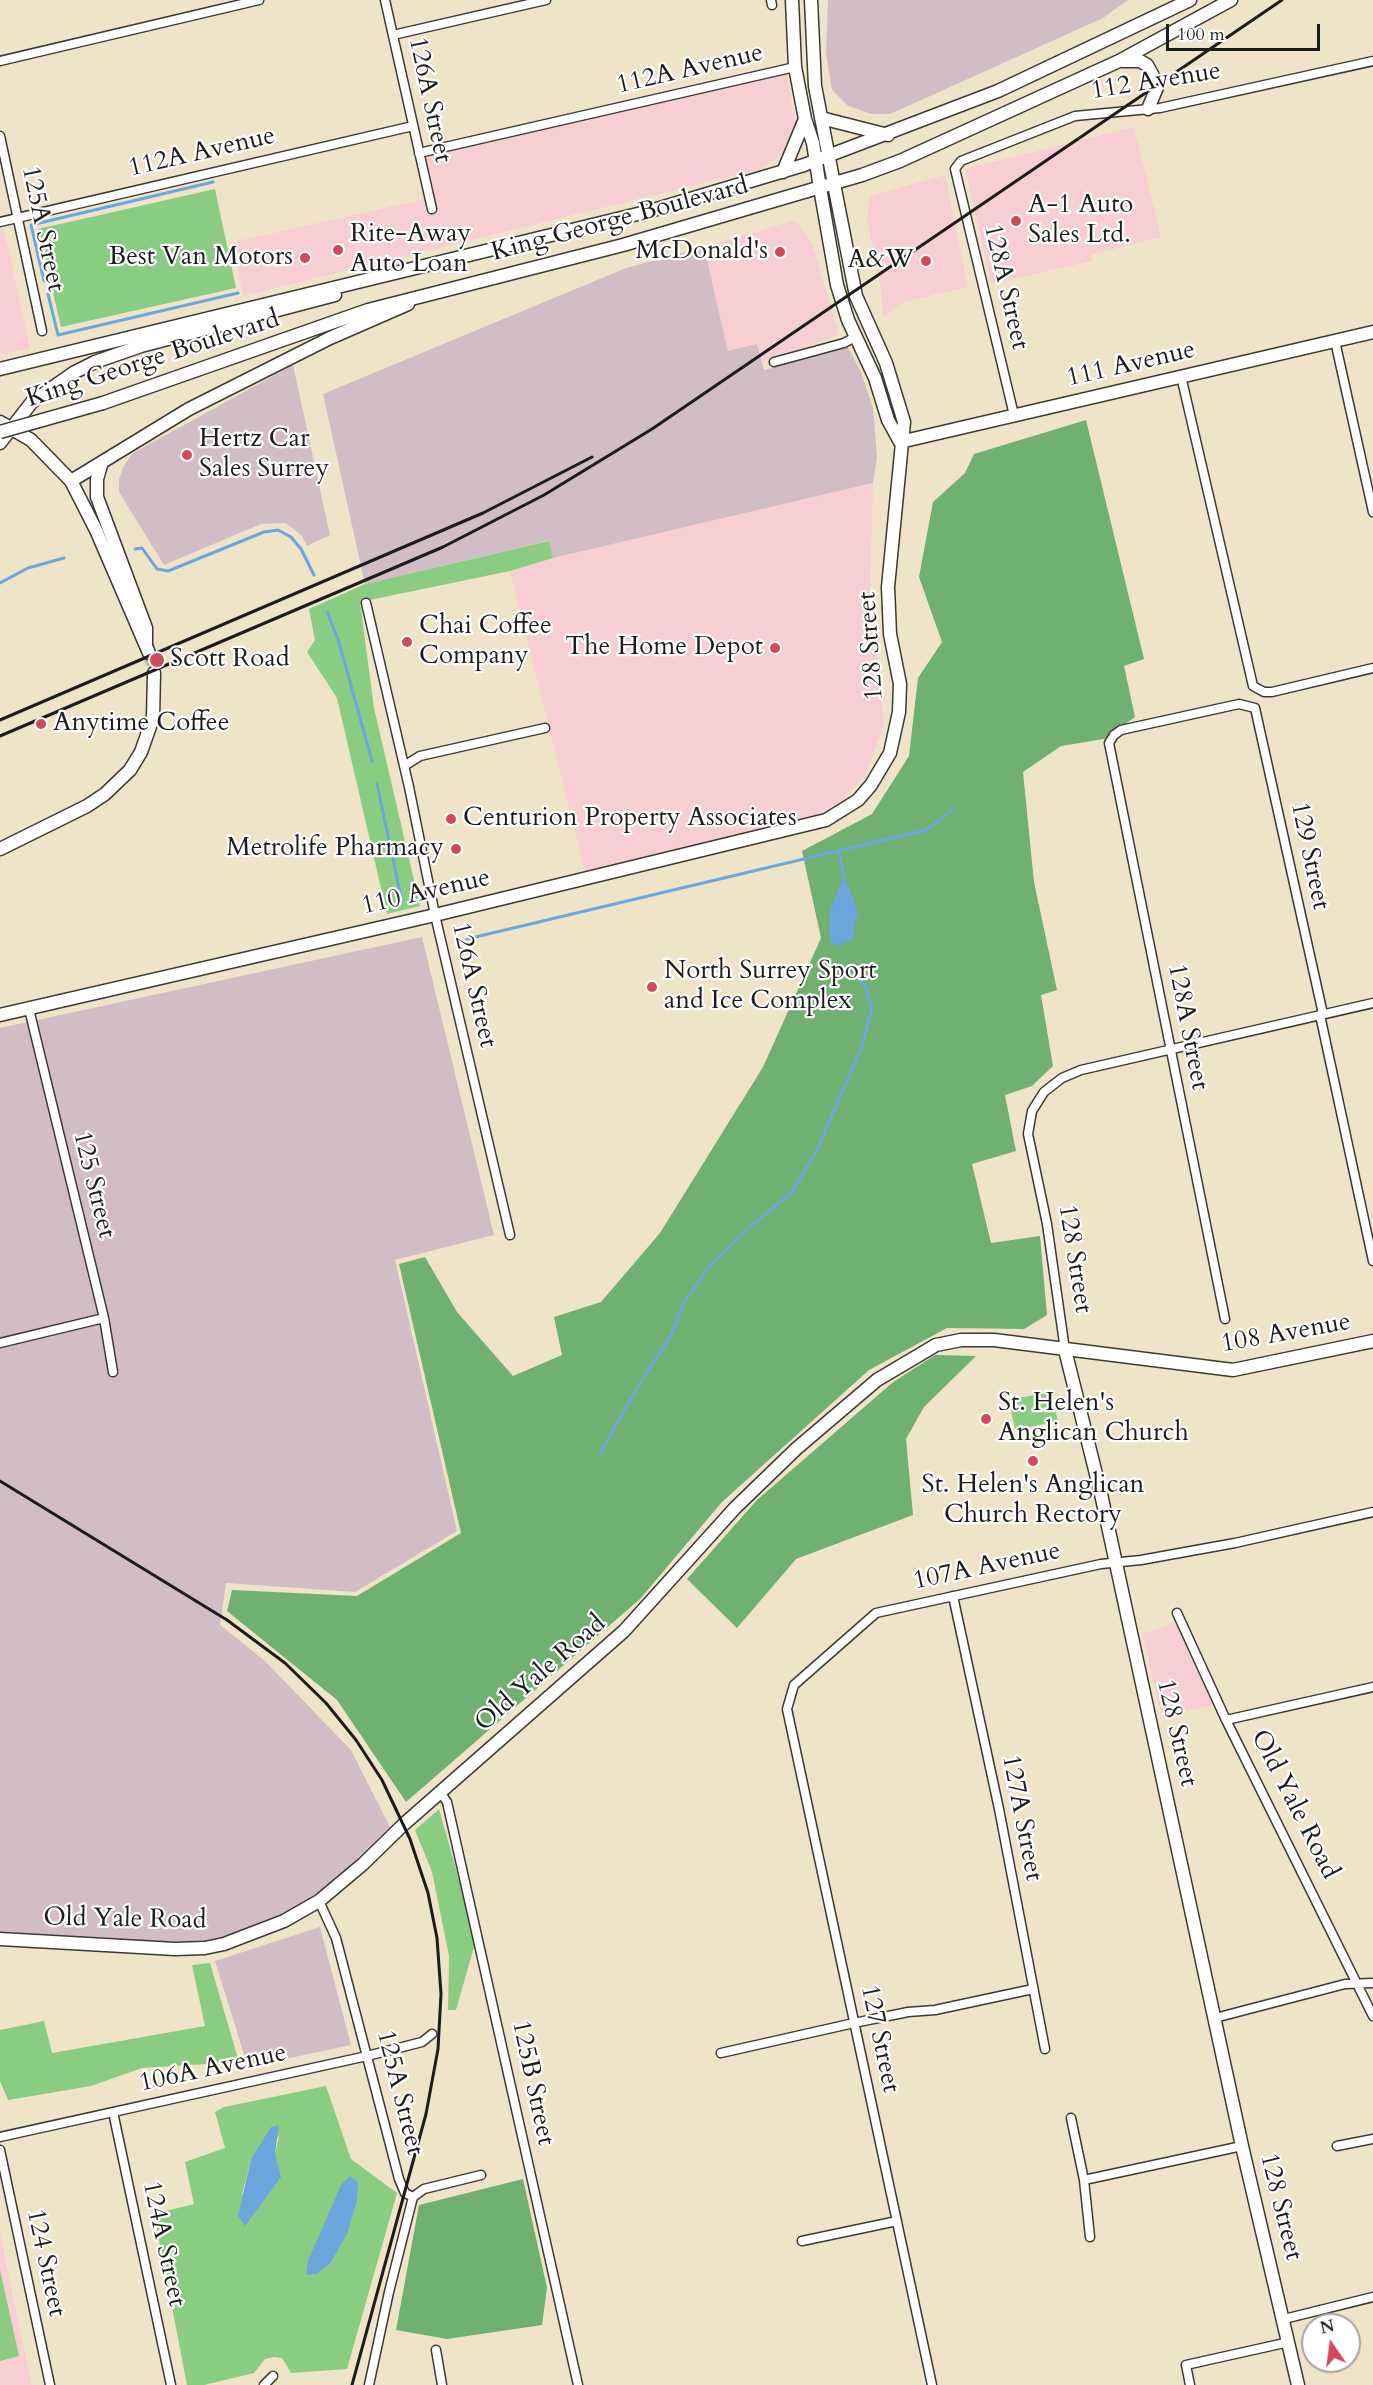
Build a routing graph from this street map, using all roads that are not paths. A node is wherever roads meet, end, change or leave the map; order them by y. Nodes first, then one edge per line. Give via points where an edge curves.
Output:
1 (259, 0) edge
2 (385, 0) edge
3 (546, 0) edge
4 (792, 0) edge
5 (811, 0) edge
6 (1190, 0) edge
7 (1231, 0) edge
8 (393, 35) junction
9 (0, 61) edge
10 (1119, 61) junction
11 (1373, 61) edge
12 (795, 67) junction
13 (1148, 109) junction
14 (821, 118) junction
15 (804, 119) junction
16 (412, 126) junction
17 (888, 135) junction
18 (0, 136) edge
19 (419, 153) junction
20 (829, 157) junction
21 (817, 161) junction
22 (955, 169) joint
23 (783, 172) junction
24 (834, 184) junction
25 (820, 188) junction
26 (432, 209) dead end
27 (18, 218) junction
28 (0, 222) edge
29 (402, 273) junction
30 (430, 292) junction
31 (42, 331) dead end
32 (1373, 332) edge
33 (855, 337) junction
34 (1335, 341) junction
35 (774, 362) dead end
36 (0, 369) edge
37 (1181, 376) junction
38 (1014, 415) junction
39 (4, 427) edge
40 (900, 442) junction
41 (0, 443) edge
42 (102, 462) junction
43 (71, 481) junction
44 (1373, 512) edge
45 (366, 603) dead end
46 (1373, 668) edge
47 (154, 673) tunnel mouth
48 (1255, 708) joint
49 (546, 728) dead end
50 (404, 766) junction
51 (858, 800) joint
52 (0, 849) edge
53 (435, 915) junction
54 (1373, 1003) edge
55 (29, 1009) junction
56 (0, 1015) edge
57 (1321, 1015) junction
58 (1171, 1049) junction
59 (510, 1235) dead end
60 (1373, 1261) edge
61 (104, 1318) junction
62 (1225, 1319) dead end
63 (1373, 1341) edge
64 (0, 1343) edge
65 (1065, 1350) junction
66 (113, 1372) dead end
67 (1373, 1512) edge
68 (1115, 1563) junction
69 (953, 1596) junction
70 (1177, 1613) dead end
71 (1373, 1687) edge
72 (788, 1703) joint
73 (1226, 1720) junction
74 (440, 1792) junction
75 (319, 1901) junction
76 (0, 1939) edge
77 (1358, 1983) junction
78 (1373, 1983) edge
79 (1033, 1989) junction
80 (1373, 2016) edge
81 (1215, 2018) junction
82 (854, 2023) junction
83 (432, 2034) dead end
84 (1045, 2049) dead end
85 (721, 2053) dead end
86 (367, 2056) junction
87 (113, 2112) junction
88 (1071, 2118) dead end
89 (0, 2137) edge
90 (1373, 2139) edge
91 (1242, 2146) junction
92 (1338, 2146) dead end
93 (0, 2150) edge
94 (481, 2175) dead end
95 (1084, 2180) junction
96 (413, 2197) junction
97 (897, 2221) junction
98 (1090, 2237) dead end
99 (802, 2241) dead end
100 (1373, 2297) edge
101 (1284, 2319) junction
102 (1289, 2342) junction
103 (436, 2350) dead end
104 (273, 2376) dead end
105 (50, 2385) edge
106 (171, 2385) edge
107 (264, 2385) edge
108 (369, 2385) edge
109 (442, 2385) edge
110 (578, 2385) edge
111 (932, 2385) edge
112 (1190, 2385) edge
113 (1298, 2385) edge

1 - 9 street
2 - 8 street, 126A Street
3 - 8 street
4 - 12 main road
5 - 14 main road, 128 Street via 813,64
6 - 17 main road, King George Boulevard via 998,91
7 - 10 main road, King George Boulevard
8 - 16 street, 126A Street
10 - 13 main road via 1134,60 1147,65 1158,85
10 - 24 main road, King George Boulevard via 900,161
11 - 13 street, 112 Avenue
12 - 15 main road
12 - 19 street, 112A Avenue
13 - 22 street, 112 Avenue via 1075,116 969,157
14 - 17 main road
14 - 20 main road, 128 Street
15 - 21 main road
15 - 23 main road
16 - 19 street, 126A Street
16 - 27 street, 112A Avenue
17 - 20 main road, King George Boulevard
18 - 27 street, 125A Street
19 - 26 street, 126A Street
20 - 21 main road, King George Boulevard
20 - 24 main road, 128 Street
21 - 23 main road, King George Boulevard
21 - 25 main road
22 - 38 street, 128A Street
23 - 29 main road, King George Boulevard via 650,211
24 - 25 main road, King George Boulevard
24 - 40 main road, 128 Street via 856,296 886,363 904,422
25 - 30 main road, King George Boulevard via 623,245
25 - 33 main road via 837,285
27 - 28 street, 112A Avenue
27 - 31 street, 125A Street
29 - 36 main road, King George Boulevard
29 - 39 main road via 95,362 56,384
30 - 39 main road, King George Boulevard, bridge via 368,310 103,404
30 - 42 main road via 203,402
32 - 34 main road, 111 Avenue
33 - 35 street
33 - 40 main road
34 - 37 main road, 111 Avenue
34 - 44 street
37 - 38 main road, 111 Avenue
37 - 46 street via 1253,686 1272,692
38 - 40 main road, 111 Avenue
39 - 41 main road
39 - 43 main road via 47,453
40 - 51 main road, 128 Street via 888,610 900,684 899,712 890,753
42 - 43 main road
42 - 43 main road via 97,497 146,628 148,648
45 - 50 street, 126A Street
47 - 52 main road via 153,718 130,770 87,806
48 - 57 street, 129 Street
48 - 58 street, 128A Street via 1244,703 1121,730 1109,743
49 - 50 street via 420,756
50 - 53 street, 126A Street
51 - 53 main road, 110 Avenue via 826,820
53 - 55 main road, 110 Avenue
53 - 59 street, 126A Street
54 - 57 street
55 - 56 main road, 110 Avenue
55 - 61 street, 125 Street
57 - 58 street
57 - 60 street, 129 Street
58 - 62 street, 128A Street
58 - 65 street, 128 Street via 1062,1078 1044,1092 1032,1111 1029,1134
61 - 64 street
61 - 66 street, 125 Street
63 - 65 main road, 108 Avenue via 1233,1370
65 - 68 main road, 128 Street
65 - 74 main road, Old Yale Road via 1016,1342 961,1340 936,1345 891,1370 837,1412 735,1508 624,1631
67 - 68 street, 107A Avenue via 1235,1543
68 - 69 street, 107A Avenue
68 - 81 main road, 128 Street
69 - 72 street, 107A Avenue via 876,1613 794,1685
69 - 79 street, 127A Street
70 - 73 street, Old Yale Road
71 - 73 street
72 - 82 street, 127 Street
73 - 77 street, Old Yale Road
74 - 75 main road, Old Yale Road
74 - 110 street, 125B Street via 447,1802
75 - 76 main road, Old Yale Road via 284,1921 204,1948
75 - 86 street, 125A Street via 336,1938
77 - 78 street
77 - 80 street, Old Yale Road
77 - 81 street
79 - 82 street
79 - 84 street, 127A Street
81 - 91 main road, 128 Street
82 - 85 street
82 - 97 street, 127 Street
83 - 86 street, 106A Avenue via 422,2042
86 - 87 street, 106A Avenue
86 - 96 street, 125A Street via 399,2179 405,2193
87 - 89 street, 106A Avenue
87 - 106 street, 124A Street
88 - 95 street
90 - 92 street
91 - 95 street
91 - 101 main road, 128 Street
93 - 105 street, 124 Street
94 - 96 street via 424,2189
95 - 98 street
96 - 108 street
97 - 99 street
97 - 111 street, 127 Street
100 - 101 street
101 - 102 main road, 128 Street
102 - 112 street via 1185,2365
102 - 113 main road, 128 Street
103 - 109 street
104 - 107 street

